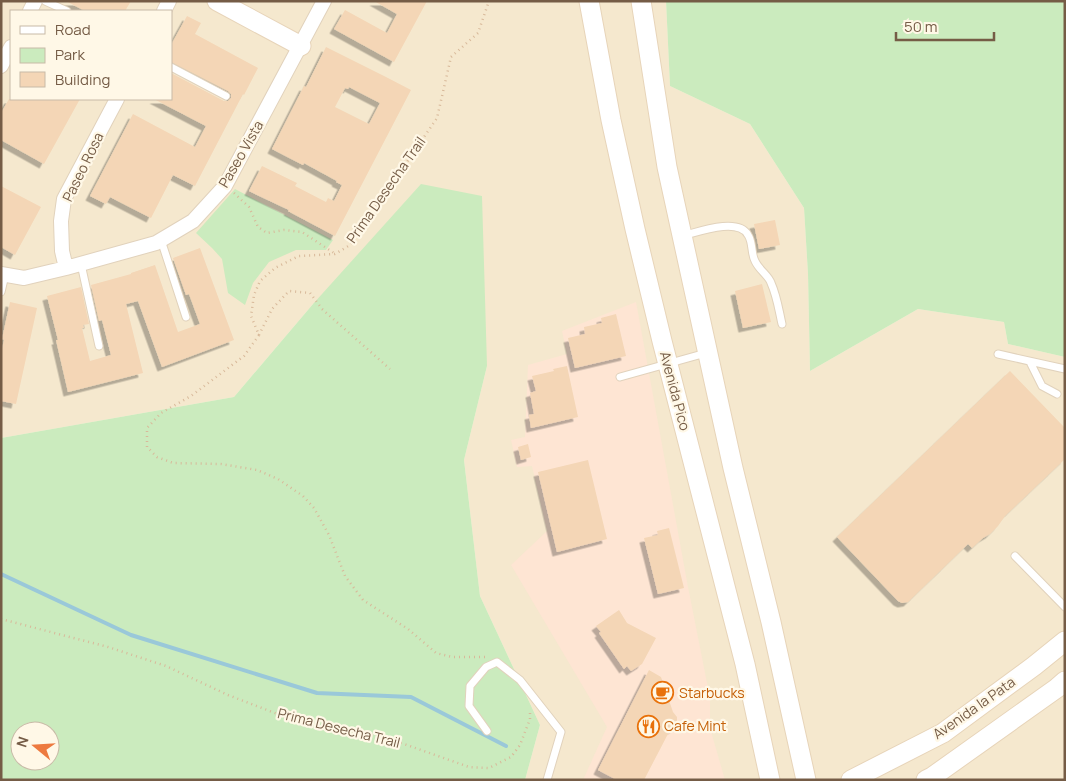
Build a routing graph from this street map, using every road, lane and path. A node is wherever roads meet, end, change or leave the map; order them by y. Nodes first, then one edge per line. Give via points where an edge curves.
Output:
1 (45, 1) edge
2 (217, 1) edge
3 (324, 1) edge
4 (489, 1) edge
5 (589, 1) edge
6 (641, 1) edge
7 (65, 10) edge
8 (301, 46) junction
9 (10, 49) edge
10 (1, 66) edge
11 (172, 68) edge
12 (226, 96) dead end
13 (116, 100) edge
14 (225, 186) junction
15 (682, 236) junction
16 (161, 240) junction
17 (335, 254) junction
18 (81, 264) junction
19 (66, 268) junction
20 (3, 274) edge
21 (1, 292) edge
22 (186, 316) dead end
23 (782, 324) dead end
24 (259, 335) junction
25 (99, 346) dead end
26 (708, 352) junction
27 (998, 354) dead end
28 (1030, 362) junction
29 (669, 364) junction
30 (390, 369) dead end
31 (1065, 369) edge
32 (620, 376) dead end
33 (1057, 394) dead end
34 (1015, 556) dead end
35 (1065, 607) edge
36 (1, 619) edge
37 (1065, 641) edge
38 (497, 662) junction
39 (1065, 681) edge
40 (530, 704) dead end
41 (487, 731) dead end
42 (547, 780) edge
43 (770, 780) edge
44 (806, 780) edge
45 (851, 780) edge
46 (926, 780) edge

1 - 7 lane
2 - 8 main road
3 - 8 street, Paseo Vista
4 - 17 path, Prima Desecha Trail via 478,33 451,56 437,118 350,245
5 - 29 main road, Avenida Pico via 635,229
6 - 15 main road via 667,167
8 - 14 street, Paseo Vista
9 - 10 street
11 - 12 lane
13 - 19 street, Paseo Rosa via 64,199 61,221
14 - 16 street, Paseo Vista via 193,221
14 - 17 path via 249,207 258,227 267,233 284,230 302,232
15 - 23 lane via 724,226 742,229 749,235 754,260 771,281
15 - 26 main road
16 - 18 street, Paseo Vista
16 - 22 lane
17 - 24 path, Prima Desecha Trail via 299,256 275,268 260,281 251,316
18 - 19 street, Paseo Vista
18 - 25 lane
19 - 20 street, Paseo Vista via 24,278
20 - 21 lane
24 - 30 path via 272,308 289,291 310,293 322,309
24 - 38 path via 244,356 191,396 161,413 147,428 147,446 157,457 173,463 257,470 278,479 314,508 345,576 363,600 408,629 436,653 452,657 482,656
26 - 29 lane
26 - 44 main road
27 - 28 lane
28 - 31 lane
28 - 33 lane via 1042,386
29 - 32 lane
29 - 43 main road, Avenida Pico via 745,664
34 - 35 lane
36 - 40 path, Prima Desecha Trail via 166,666 293,720 387,738 469,768 490,768 511,757 520,745 530,719
37 - 45 main road, Avenida la Pata via 943,732
38 - 41 lane via 486,667 470,686 469,706
38 - 42 lane via 520,680 561,732
39 - 46 main road

